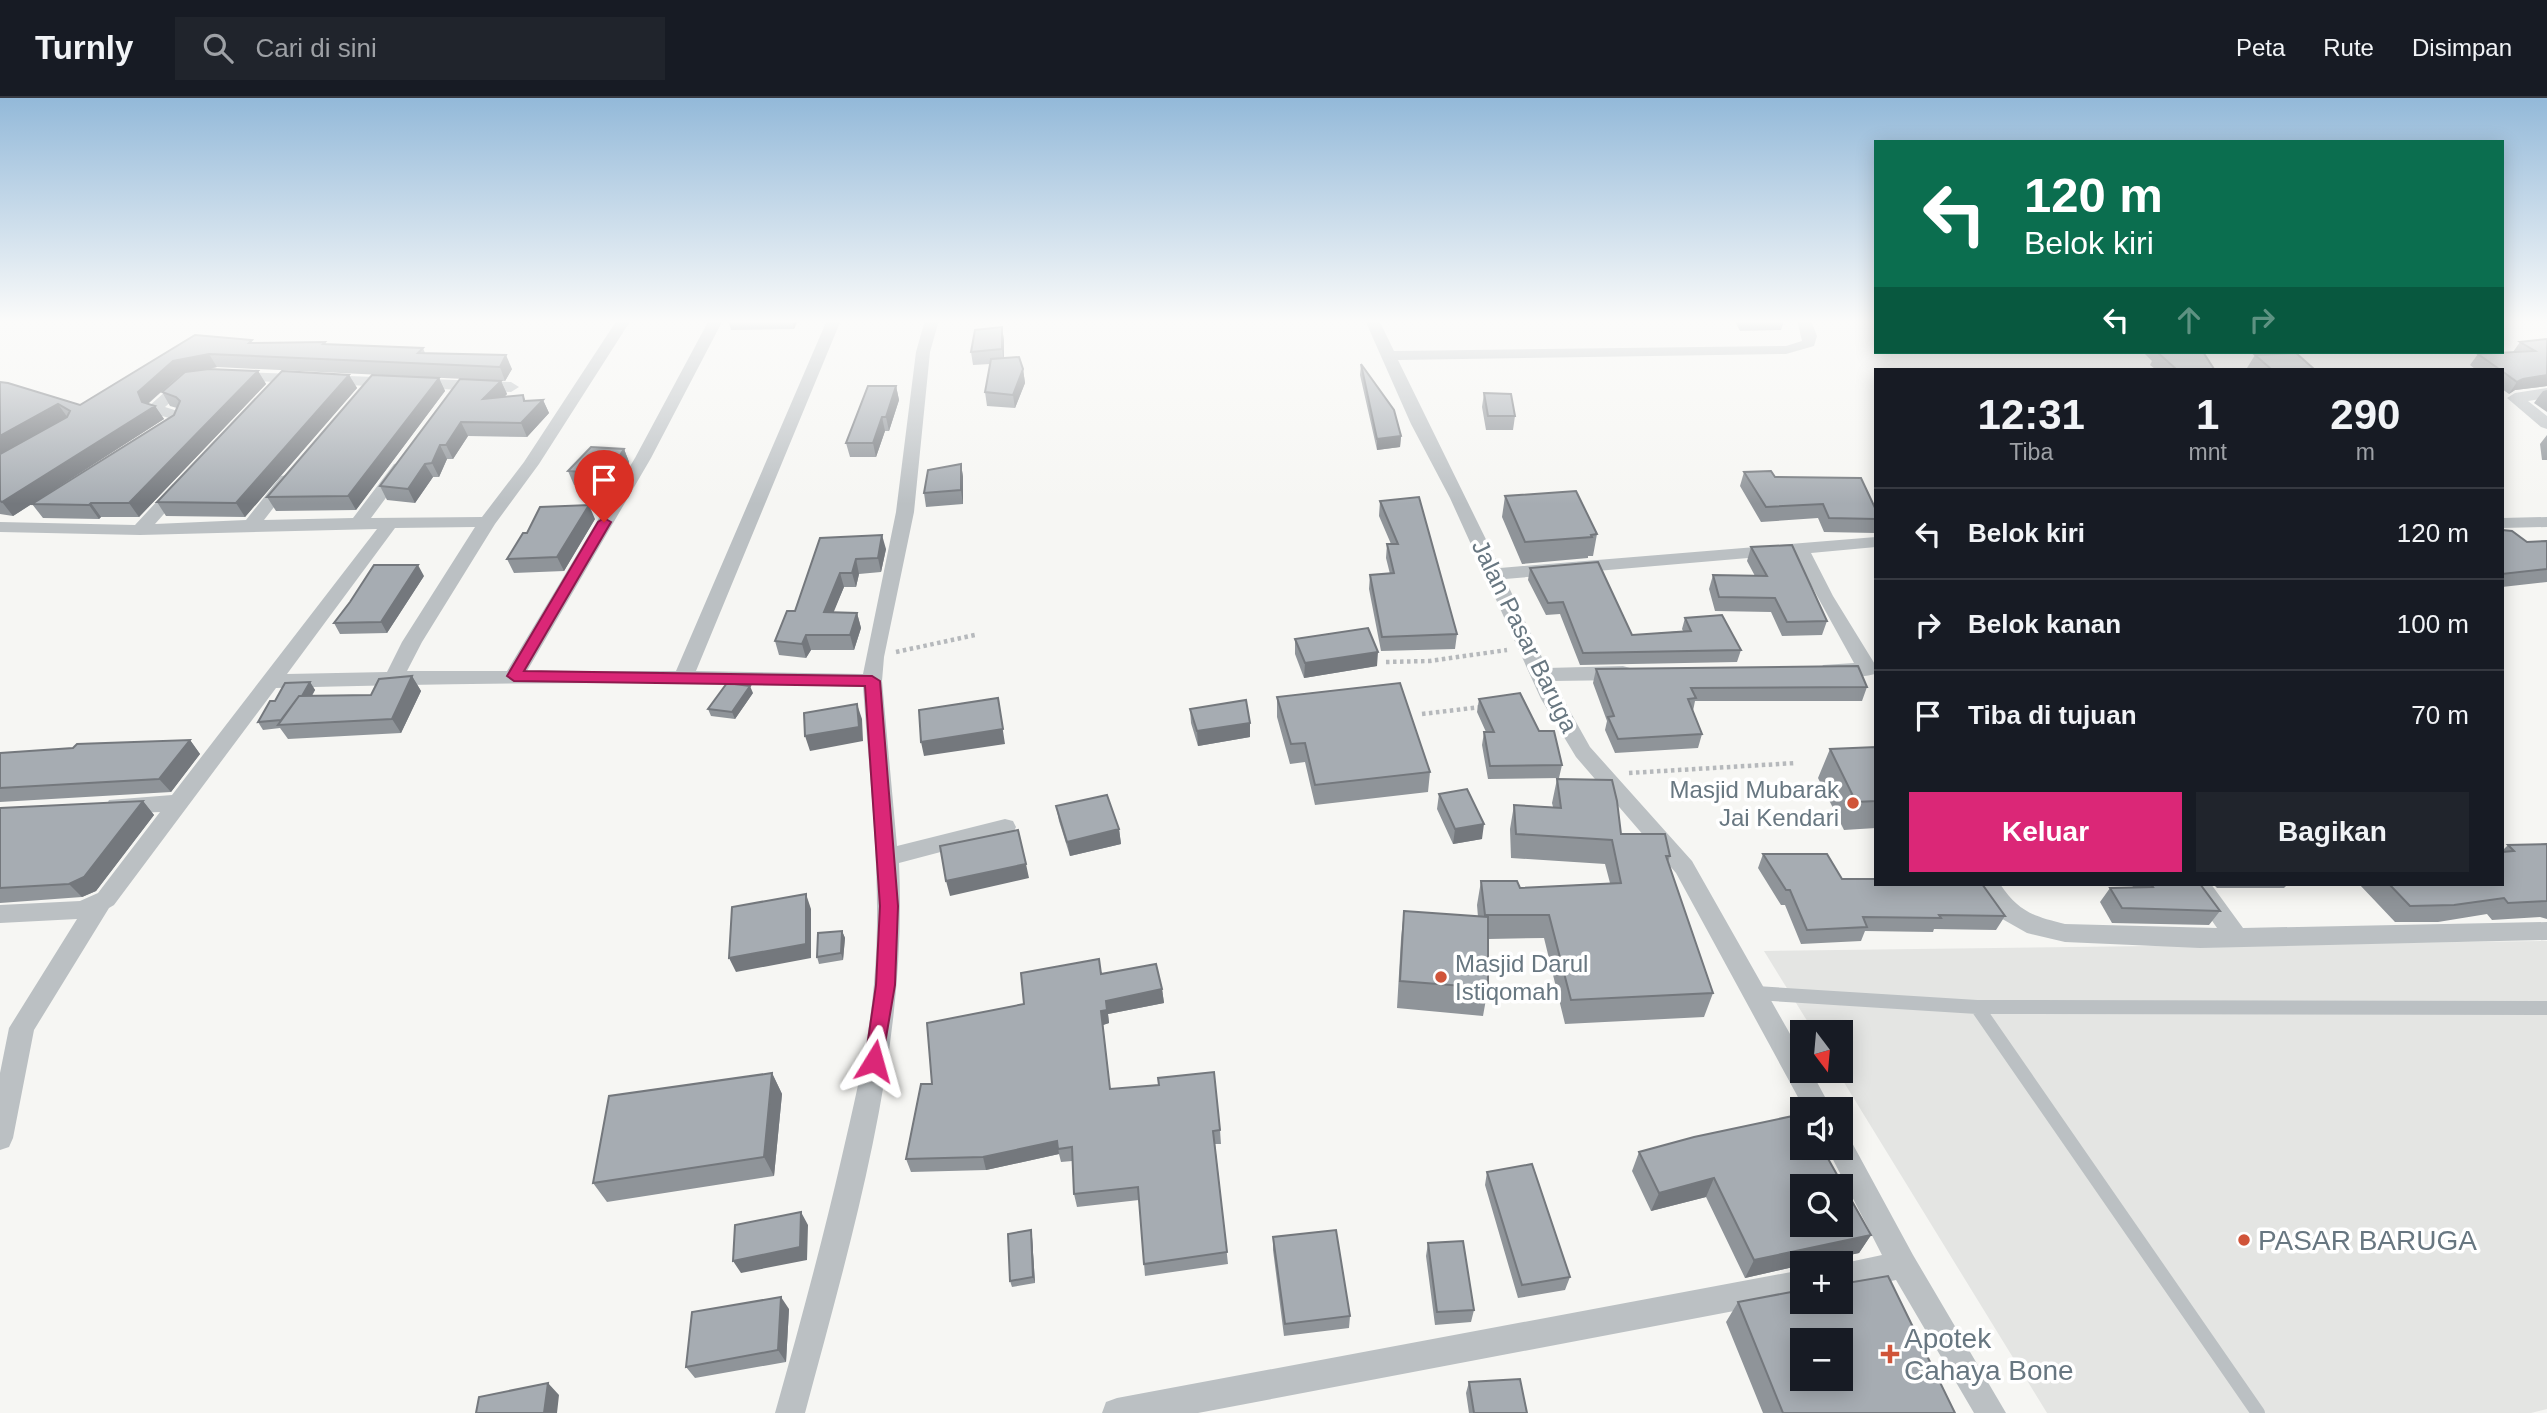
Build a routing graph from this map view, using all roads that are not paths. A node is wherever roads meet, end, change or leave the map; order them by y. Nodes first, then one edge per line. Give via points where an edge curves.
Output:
1 (185, 381) edge
2 (280, 381) edge
3 (313, 381) edge
4 (584, 381) edge
5 (684, 381) edge
6 (808, 381) edge
7 (920, 381) edge
8 (1400, 381) edge
9 (372, 384) junction
10 (511, 387) dead end
11 (2547, 393) edge
12 (261, 399) edge
13 (357, 400) edge
14 (2547, 424) edge
15 (148, 439) edge
16 (412, 451) edge
17 (300, 465) edge
18 (190, 475) edge
19 (42, 508) edge
20 (486, 522) junction
21 (2547, 522) edge
22 (359, 523) junction
23 (390, 523) junction
24 (2504, 523) edge
25 (251, 525) junction
26 (6, 528) edge
27 (140, 530) junction
28 (1874, 542) edge
29 (1800, 549) junction
30 (1495, 574) junction
31 (873, 669) junction
32 (1814, 670) edge
33 (1637, 673) edge
34 (1542, 675) junction
35 (514, 676) junction
36 (1872, 676) edge
37 (394, 678) junction
38 (683, 678) junction
39 (271, 681) junction
40 (177, 803) junction
41 (95, 807) edge
42 (1005, 827) dead end
43 (887, 857) junction
44 (1989, 886) edge
45 (2199, 886) edge
46 (100, 903) junction
47 (0, 914) edge
48 (2547, 931) edge
49 (2237, 937) junction
50 (1756, 993) junction
51 (1977, 1007) junction
52 (2547, 1008) edge
53 (11, 1030) edge
54 (1812, 1097) edge
55 (0, 1138) edge
56 (1846, 1160) edge
57 (1903, 1265) junction
58 (1853, 1275) edge
59 (1790, 1286) edge
60 (790, 1413) edge
61 (1117, 1413) edge
62 (1991, 1413) edge
63 (2258, 1413) edge

1 - 15 street via 157,406 177,419
2 - 12 street
3 - 9 street
4 - 20 street via 531,464
5 - 35 street
6 - 38 street
7 - 31 street via 905,512
8 - 30 street, Jalan Pasar Baruga
9 - 10 street via 455,392
9 - 13 street
11 - 14 street via 2515,398
16 - 22 street
17 - 25 street
18 - 27 street
19 - 26 street
20 - 23 street
20 - 37 street
21 - 24 street
22 - 23 street
22 - 25 street
23 - 39 street
25 - 27 street
26 - 27 street
28 - 29 street
29 - 30 street
29 - 36 street
30 - 34 street, Jalan Pasar Baruga
31 - 38 street
31 - 43 street
32 - 36 street
33 - 34 street
34 - 50 street, Jalan Pasar Baruga via 1583,752 1684,867
35 - 37 street
35 - 38 street
37 - 39 street
39 - 40 street
40 - 41 street
40 - 46 street
42 - 43 street
43 - 60 street via 886,985 871,1087 832,1260
44 - 49 street via 2005,910 2035,926 2065,933
45 - 49 street
46 - 47 street via 83,910
46 - 53 street
48 - 49 street
50 - 51 lane
50 - 54 street, Jalan Pasar Baruga
51 - 52 lane
51 - 63 lane
53 - 55 street
56 - 57 street
57 - 58 street
57 - 62 street
59 - 61 street

